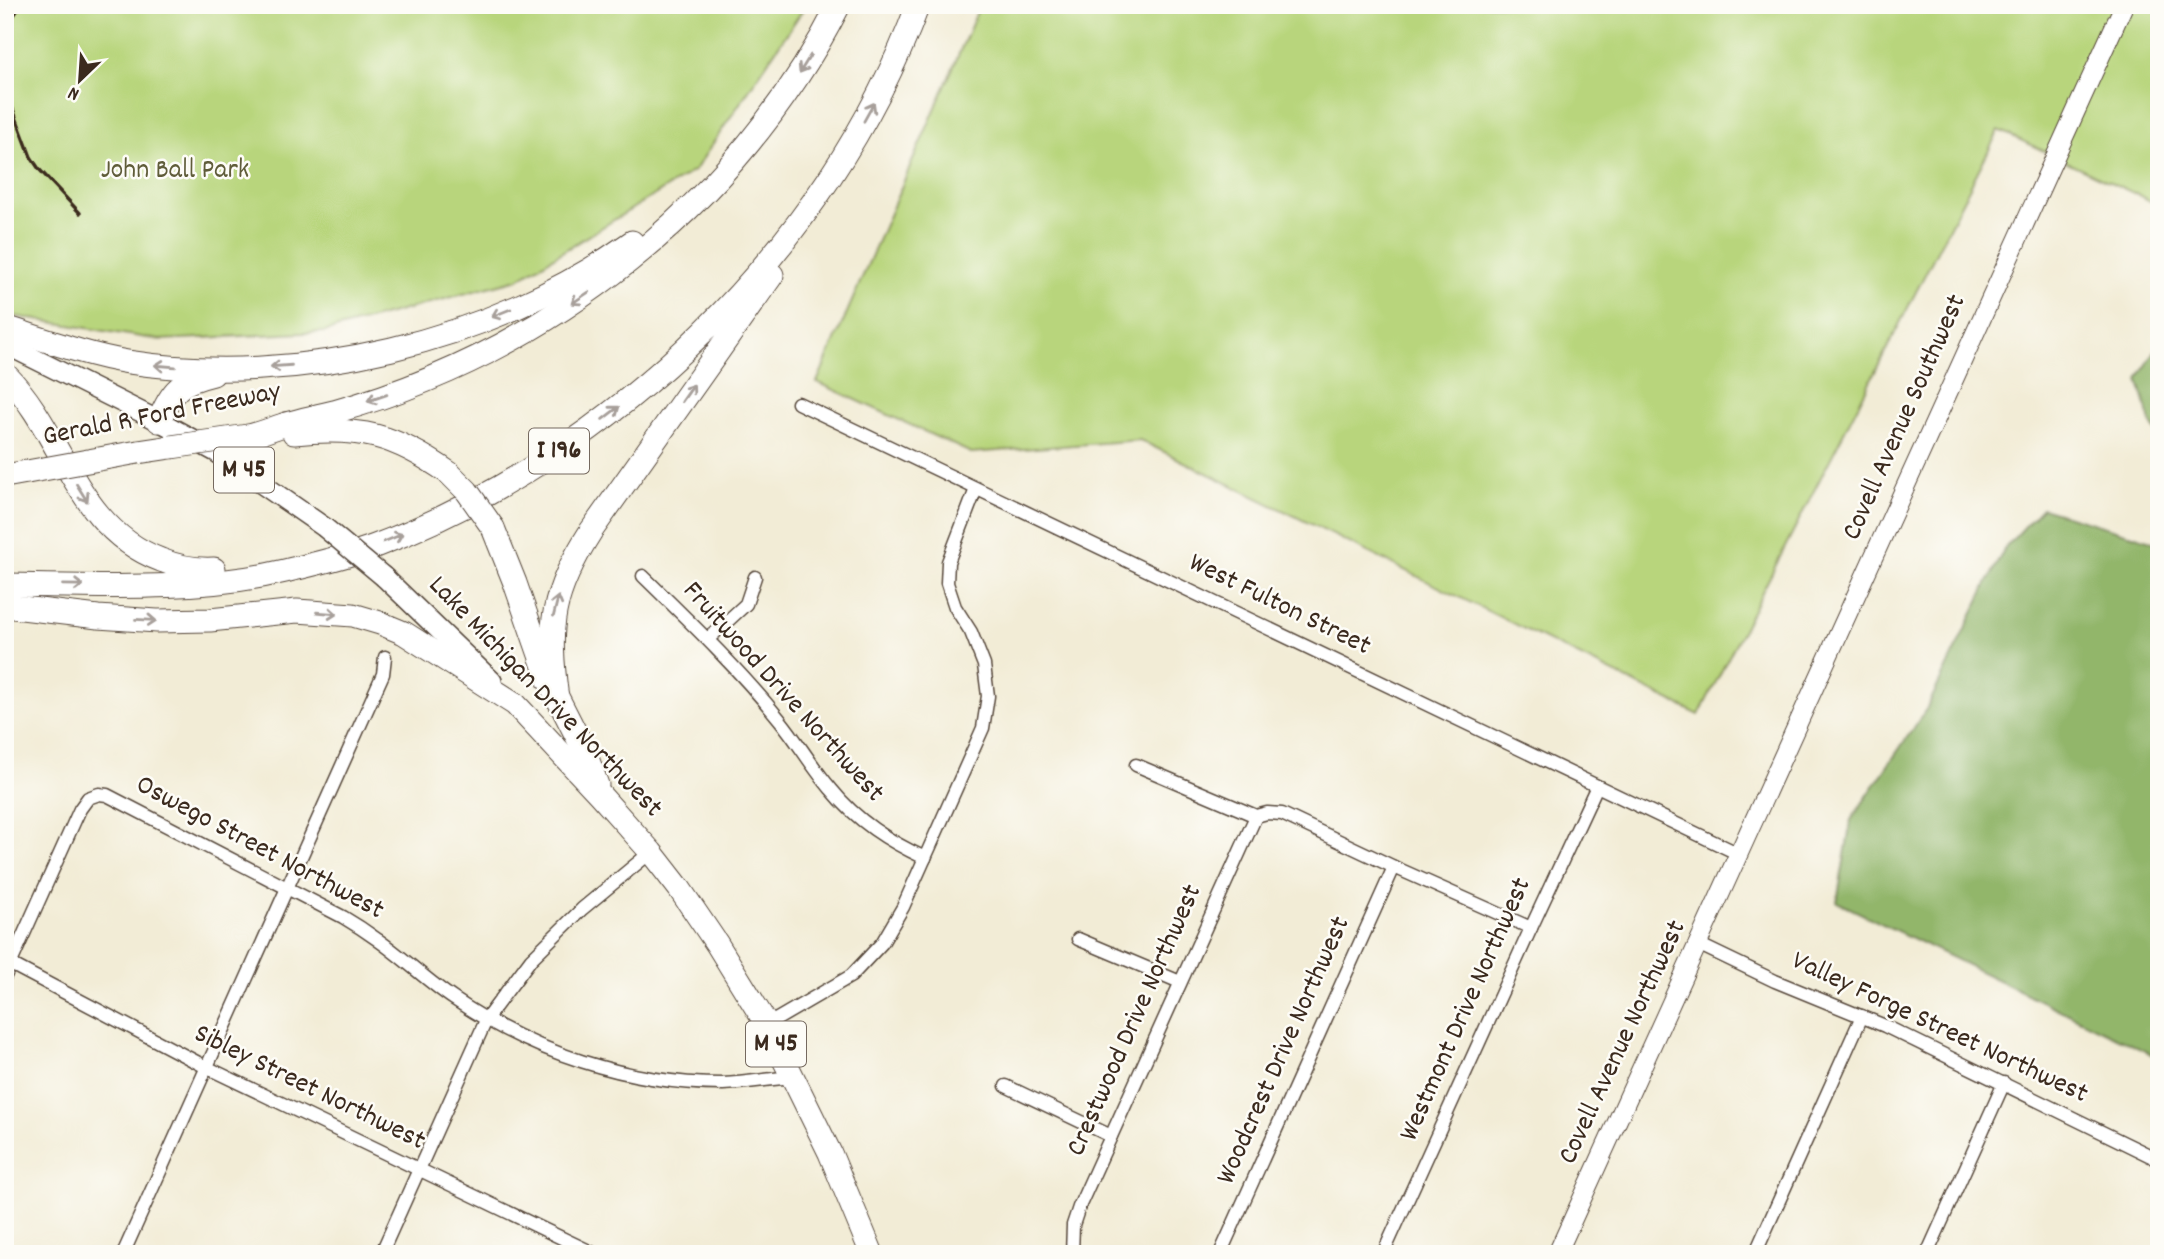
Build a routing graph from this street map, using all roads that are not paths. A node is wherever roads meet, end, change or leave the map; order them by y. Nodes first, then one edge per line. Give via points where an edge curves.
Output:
1 (839, 5) edge
2 (918, 5) edge
3 (2124, 5) edge
4 (849, 146) junction
5 (706, 190) junction
6 (5, 327) edge
7 (5, 344) edge
8 (233, 369) junction
9 (5, 374) edge
10 (799, 403) dead end
11 (159, 421) junction
12 (251, 435) junction
13 (16, 474) edge
14 (976, 489) junction
15 (322, 561) junction
16 (643, 576) dead end
17 (755, 577) dead end
18 (5, 586) edge
19 (5, 606) edge
20 (708, 639) junction
21 (385, 657) dead end
22 (557, 698) junction
23 (515, 704) junction
24 (1136, 765) dead end
25 (1597, 786) junction
26 (600, 795) junction
27 (1256, 816) junction
28 (650, 852) junction
29 (1739, 854) junction
30 (925, 859) junction
31 (1394, 867) junction
32 (288, 887) junction
33 (1531, 928) junction
34 (1078, 939) dead end
35 (1698, 944) junction
36 (7, 967) edge
37 (1180, 982) junction
38 (1863, 1016) junction
39 (487, 1018) junction
40 (767, 1025) junction
41 (206, 1067) junction
42 (792, 1077) junction
43 (2004, 1083) junction
44 (1006, 1086) dead end
45 (1111, 1136) junction
46 (2159, 1160) edge
47 (418, 1170) junction
48 (1072, 1252) edge
49 (123, 1254) edge
50 (381, 1254) edge
51 (595, 1254) edge
52 (872, 1254) edge
53 (1220, 1254) edge
54 (1383, 1254) edge
55 (1557, 1254) edge
56 (1755, 1254) edge
57 (1927, 1254) edge

1 -> 5 highway, Gerald R Ford Freeway via 791,87
4 -> 2 highway, I 196 via 903,44
3 - 29 street, Covell Avenue Southwest
15 -> 4 highway, I 196 via 372,547 517,478 636,393 715,321 760,269
22 -> 4 highway via 551,643 554,614 574,557 835,186
5 -> 8 highway via 582,274 466,327 385,351
5 -> 12 highway, Gerald R Ford Freeway via 645,249 597,286 511,340 404,389
8 -> 6 highway via 126,362
7 - 11 main road, Lake Michigan Drive Northwest
8 - 11 highway via 182,383 166,402
9 -> 15 highway via 32,408 86,500 133,546 180,567 207,570
10 - 14 street, West Fulton Street
11 - 23 main road, Lake Michigan Drive Northwest / M 45, bridge via 216,452 324,527 384,577
12 - 13 highway, Gerald R Ford Freeway, bridge
12 - 22 highway, bridge via 348,430 377,435 406,446 449,473 493,528
14 - 25 street, West Fulton Street
14 - 30 street via 948,562 947,583 984,665 988,696 983,728
18 -> 15 highway, I 196 via 219,581
16 - 20 street, Fruitwood Drive Northwest
17 - 20 street via 746,604
19 -> 23 highway via 157,621 297,611 353,615 404,633
20 - 30 street, Fruitwood Drive Northwest via 780,720 831,790 889,841
21 - 32 street via 383,674
22 - 26 highway via 584,750
23 - 26 highway, Lake Michigan Drive Northwest / M 45
24 - 27 street
25 - 29 street, West Fulton Street
25 - 33 street, Westmont Drive Northwest
26 - 28 highway, Lake Michigan Drive Northwest / M 45
27 - 31 street via 1282,814
27 - 37 street, Crestwood Drive Northwest
28 - 39 street via 531,959
28 - 40 highway, Lake Michigan Drive Northwest / M 45 via 717,944
29 - 35 street, Covell Avenue Northwest
30 - 40 street via 903,907 867,962
31 - 33 street
31 - 53 street, Woodcrest Drive Northwest
32 - 36 street, Oswego Street Northwest via 99,794 88,798 73,821
32 - 39 street, Oswego Street Northwest via 379,940 454,999
32 - 41 street
33 - 54 street, Westmont Drive Northwest
34 - 37 street
35 - 38 street, Valley Forge Street Northwest
35 - 55 street, Covell Avenue Northwest
36 - 41 street, Sibley Street Northwest
37 - 45 street, Crestwood Drive Northwest
38 - 43 street, Valley Forge Street Northwest
38 - 56 street
39 - 42 street, Oswego Street Northwest via 570,1059 606,1069 724,1084
39 - 47 street
40 - 42 highway, Lake Michigan Drive Northwest / M 45
41 - 47 street, Sibley Street Northwest
41 - 49 street
42 - 52 highway, Lake Michigan Drive Northwest / M 45
43 - 46 street, Valley Forge Street Northwest
43 - 57 street
44 - 45 street
45 - 48 street, Crestwood Drive Northwest via 1073,1225
47 - 50 street
47 - 51 street, Sibley Street Northwest

